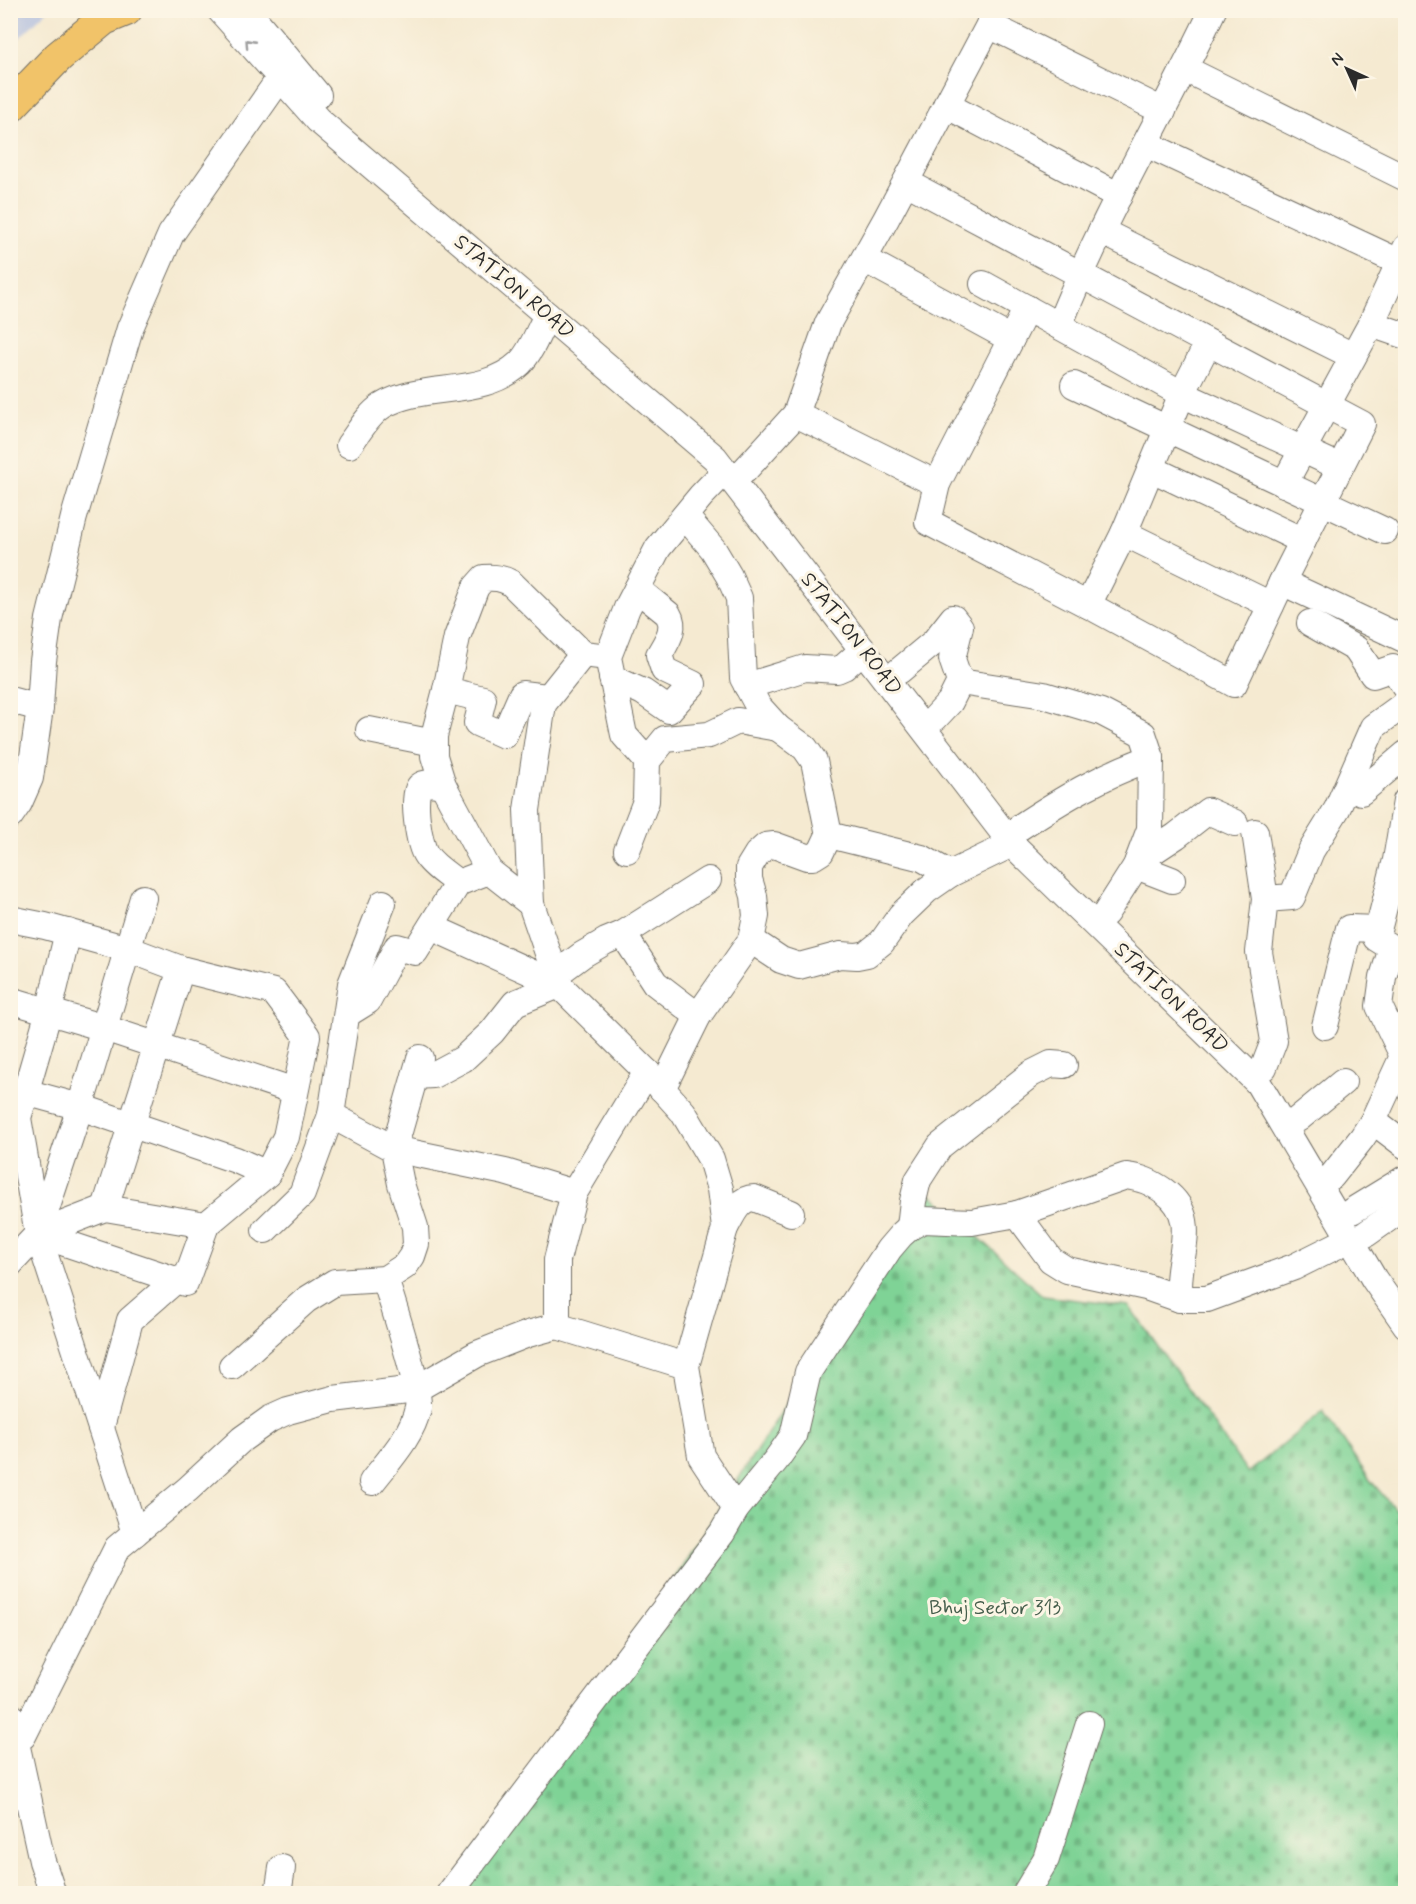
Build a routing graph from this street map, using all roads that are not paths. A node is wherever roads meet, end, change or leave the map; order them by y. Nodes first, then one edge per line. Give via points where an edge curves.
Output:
1 (85, 10) edge
2 (126, 10) edge
3 (220, 10) edge
4 (247, 10) edge
5 (1213, 10) edge
6 (991, 18) edge
7 (1185, 69) junction
8 (280, 78) junction
9 (10, 80) edge
10 (946, 105) junction
11 (10, 107) edge
12 (1163, 111) junction
13 (1146, 144) junction
14 (1406, 178) edge
15 (906, 182) junction
16 (1119, 196) junction
17 (1101, 231) junction
18 (1402, 255) edge
19 (864, 259) junction
20 (1079, 274) junction
21 (984, 284) dead end
22 (1027, 308) junction
23 (547, 315) junction
24 (1371, 324) junction
25 (1059, 326) junction
26 (1406, 336) edge
27 (1011, 339) junction
28 (1208, 343) junction
29 (1353, 356) junction
30 (1074, 385) dead end
31 (1182, 394) junction
32 (1326, 405) junction
33 (796, 414) junction
34 (1168, 431) junction
35 (349, 445) dead end
36 (1302, 449) junction
37 (1340, 467) junction
38 (1152, 469) junction
39 (735, 470) junction
40 (937, 484) junction
41 (1284, 484) junction
42 (1323, 502) junction
43 (685, 516) junction
44 (1385, 531) dead end
45 (1124, 533) junction
46 (1303, 541) junction
47 (1282, 582) junction
48 (637, 589) junction
49 (1088, 605) junction
50 (1271, 605) junction
51 (1310, 623) dead end
52 (1406, 640) edge
53 (863, 650) junction
54 (601, 663) junction
55 (899, 671) junction
56 (960, 682) junction
57 (747, 686) junction
58 (1406, 688) edge
59 (446, 690) junction
60 (547, 697) junction
61 (10, 700) edge
62 (1406, 703) edge
63 (40, 708) junction
64 (935, 718) junction
65 (778, 728) junction
66 (369, 730) dead end
67 (434, 742) junction
68 (1406, 754) edge
69 (1151, 758) junction
70 (647, 761) junction
71 (1348, 784) junction
72 (443, 785) junction
73 (1406, 801) edge
74 (10, 816) edge
75 (829, 835) junction
76 (1016, 836) junction
77 (627, 850) dead end
78 (1137, 864) junction
79 (489, 871) junction
80 (950, 874) junction
81 (708, 880) dead end
82 (1172, 880) dead end
83 (458, 883) junction
84 (143, 898) dead end
85 (1265, 899) junction
86 (384, 903) dead end
87 (531, 904) junction
88 (1106, 914) junction
89 (10, 919) edge
90 (431, 927) junction
91 (1378, 928) junction
92 (68, 932) junction
93 (623, 934) junction
94 (751, 940) junction
95 (128, 949) junction
96 (181, 969) junction
97 (557, 980) junction
98 (10, 1000) edge
99 (49, 1011) junction
100 (347, 1014) junction
101 (698, 1016) junction
102 (1325, 1026) dead end
103 (104, 1028) junction
104 (157, 1046) junction
105 (1064, 1065) dead end
106 (1264, 1067) junction
107 (654, 1080) junction
108 (1343, 1082) dead end
109 (296, 1091) junction
110 (18, 1096) edge
111 (80, 1107) junction
112 (331, 1115) junction
113 (1298, 1119) junction
114 (1372, 1121) junction
115 (133, 1125) junction
116 (1406, 1146) edge
117 (394, 1149) junction
118 (267, 1174) junction
119 (1332, 1176) junction
120 (1406, 1178) edge
121 (574, 1193) junction
122 (105, 1208) junction
123 (1406, 1209) edge
124 (1352, 1211) junction
125 (791, 1214) dead end
126 (1017, 1214) junction
127 (206, 1225) junction
128 (910, 1227) junction
129 (725, 1228) junction
130 (265, 1230) dead end
131 (38, 1234) junction
132 (1358, 1237) junction
133 (10, 1264) edge
134 (385, 1279) junction
135 (176, 1280) junction
136 (1406, 1296) edge
137 (1180, 1299) junction
138 (1406, 1325) edge
139 (557, 1326) junction
140 (232, 1366) dead end
141 (686, 1366) junction
142 (416, 1389) junction
143 (100, 1427) junction
144 (372, 1482) dead end
145 (736, 1509) junction
146 (135, 1533) junction
147 (10, 1715) edge
148 (1089, 1724) dead end
149 (15, 1745) edge
150 (282, 1868) dead end
151 (53, 1893) edge
152 (278, 1893) edge
153 (449, 1893) edge
154 (1025, 1893) edge

1 - 9 main road via 45,43
2 - 11 main road via 104,19 58,57
8 -> 3 street, STATION ROAD
4 - 39 street, STATION ROAD via 329,108 727,447
5 - 7 street
6 - 10 street
6 - 12 street
7 - 12 street
7 - 14 street
8 - 23 street, STATION ROAD via 318,120
8 - 63 street via 171,234 130,328 74,517 49,619
10 - 15 street
10 - 16 street
12 - 13 street
13 - 16 street
13 - 18 street
15 - 19 street
15 - 20 street
16 - 17 street
17 - 20 street
17 - 29 street
18 - 24 street
19 - 27 street
19 - 33 street via 828,323
20 - 25 street
20 - 28 street
21 - 22 street
22 - 25 street
22 - 27 street
23 - 35 street via 527,353 505,373 477,385 397,398 379,408
23 - 39 street, STATION ROAD via 715,458
24 - 26 street
24 - 29 street
25 - 31 street
27 - 40 street
28 - 31 street
28 - 32 street
29 - 32 street
30 - 34 street
31 - 34 street
31 - 36 street
32 - 36 street
32 - 37 street via 1362,424
33 - 39 street
33 - 40 street
34 - 38 street
34 - 41 street
36 - 37 street
36 - 41 street
37 - 42 street
38 - 45 street
38 - 46 street
39 - 43 street
39 - 53 street, STATION ROAD
39 - 55 street, STATION ROAD
40 - 49 street via 928,522
41 - 42 street
42 - 44 street
42 - 46 street
43 - 48 street via 658,548
43 - 57 street via 713,549 739,598 743,678
45 - 49 street
45 - 50 street
46 - 47 street
47 - 50 street
47 - 52 street
48 - 54 street
48 - 54 street via 671,620 672,631 659,655 664,670 693,684 669,710
49 - 50 street via 1234,684
51 - 58 street via 1356,649 1373,675 1393,668
53 - 57 street via 837,670 805,669
53 - 76 street, STATION ROAD
54 - 59 street via 512,583 503,578 484,578 476,587 457,637
54 - 60 street
54 - 70 street via 624,735
55 - 56 street via 934,642 953,618 960,627 952,659
55 - 64 street, STATION ROAD
56 - 64 street via 950,702
56 - 69 street via 1044,695 1101,712 1143,734
57 - 65 street via 758,706
59 - 60 street via 483,699 477,723 504,735 522,694
59 - 67 street
60 - 87 street via 527,810
61 - 63 street
62 - 71 street via 1373,727
63 - 74 street via 30,778
64 - 76 street, STATION ROAD
65 - 70 street via 738,722 709,735 665,739
65 - 75 street via 805,748 814,761
66 - 67 street
67 - 72 street
68 - 71 street via 1361,792
69 - 76 street via 1084,786
69 - 78 street via 1150,829
70 - 77 street via 646,801
71 - 85 street via 1311,851 1292,897
72 - 79 street
72 - 83 street via 425,783 419,787 417,821 427,857
73 - 91 street
75 - 80 street via 922,858
75 - 94 street via 821,852 813,857 774,845 757,854 749,867 756,916
76 - 80 street
76 - 88 street, STATION ROAD
76 - 132 street, STATION ROAD via 1258,1083
78 - 82 street
78 - 85 street via 1208,811 1245,827
78 - 88 street
79 - 83 street
79 - 87 street
80 - 94 street via 916,900 882,942 867,954 840,955 798,966
81 - 93 street
83 - 90 street
84 - 95 street
85 - 106 street via 1259,952 1274,1041
86 - 100 street via 351,984
87 - 97 street
88 - 106 street, STATION ROAD
89 - 92 street
90 - 97 street
90 - 100 street via 415,952 397,947 369,1001
91 - 102 street via 1349,928
91 - 114 street via 1376,938 1392,948 1379,1006 1403,1056
92 - 95 street
92 - 99 street
93 - 97 street via 590,950
93 - 101 street via 655,983
94 - 101 street
95 - 96 street
95 - 103 street
96 - 104 street
96 - 109 street via 274,992 307,1036
97 - 107 street
97 - 117 street via 515,1003 463,1059 433,1075 417,1067
98 - 99 street
99 - 103 street
99 - 110 street
100 - 112 street
101 - 107 street
103 - 104 street
103 - 111 street
104 - 109 street
104 - 115 street
105 - 128 street via 1051,1064 1031,1074 940,1146 918,1180
106 - 113 street, STATION ROAD
107 - 121 street
107 - 129 street via 683,1112 711,1160
108 - 113 street
109 - 118 street via 286,1137
110 - 111 street
110 - 131 street via 18,1118
111 - 115 street
111 - 131 street
112 - 117 street
112 - 130 street via 302,1194
113 - 119 street, STATION ROAD
114 - 116 street
114 - 119 street
115 - 118 street
115 - 122 street
117 - 121 street via 505,1172
117 - 134 street via 416,1244 405,1266
118 - 127 street
119 - 124 street, STATION ROAD
120 - 124 street
121 - 139 street via 557,1260
122 - 127 street
122 - 131 street
123 - 132 street
124 - 132 street, STATION ROAD
125 - 129 street via 749,1198 740,1203
126 - 128 street via 972,1222 923,1220
126 - 137 street via 1051,1260 1068,1270 1146,1287
126 - 137 street via 1126,1176 1150,1181 1169,1195 1186,1222 1177,1283
127 - 135 street via 185,1283
128 - 145 street via 889,1249 808,1372 793,1436
129 - 141 street
131 - 133 street
131 - 135 street
131 - 143 street
132 - 136 street, STATION ROAD
132 - 137 street via 1293,1267 1207,1299
132 - 138 street, STATION ROAD via 1374,1280
134 - 140 street via 335,1282 306,1300
134 - 142 street
135 - 143 street via 130,1320
139 - 141 street
139 - 142 street via 477,1354
141 - 145 street via 701,1456
142 - 144 street via 418,1406 412,1427
142 - 146 street via 333,1399 270,1419
143 - 146 street
145 - 153 street via 722,1533
146 - 149 street via 117,1548
147 - 149 street
148 - 154 street via 1046,1859
149 - 151 street
150 - 152 street

